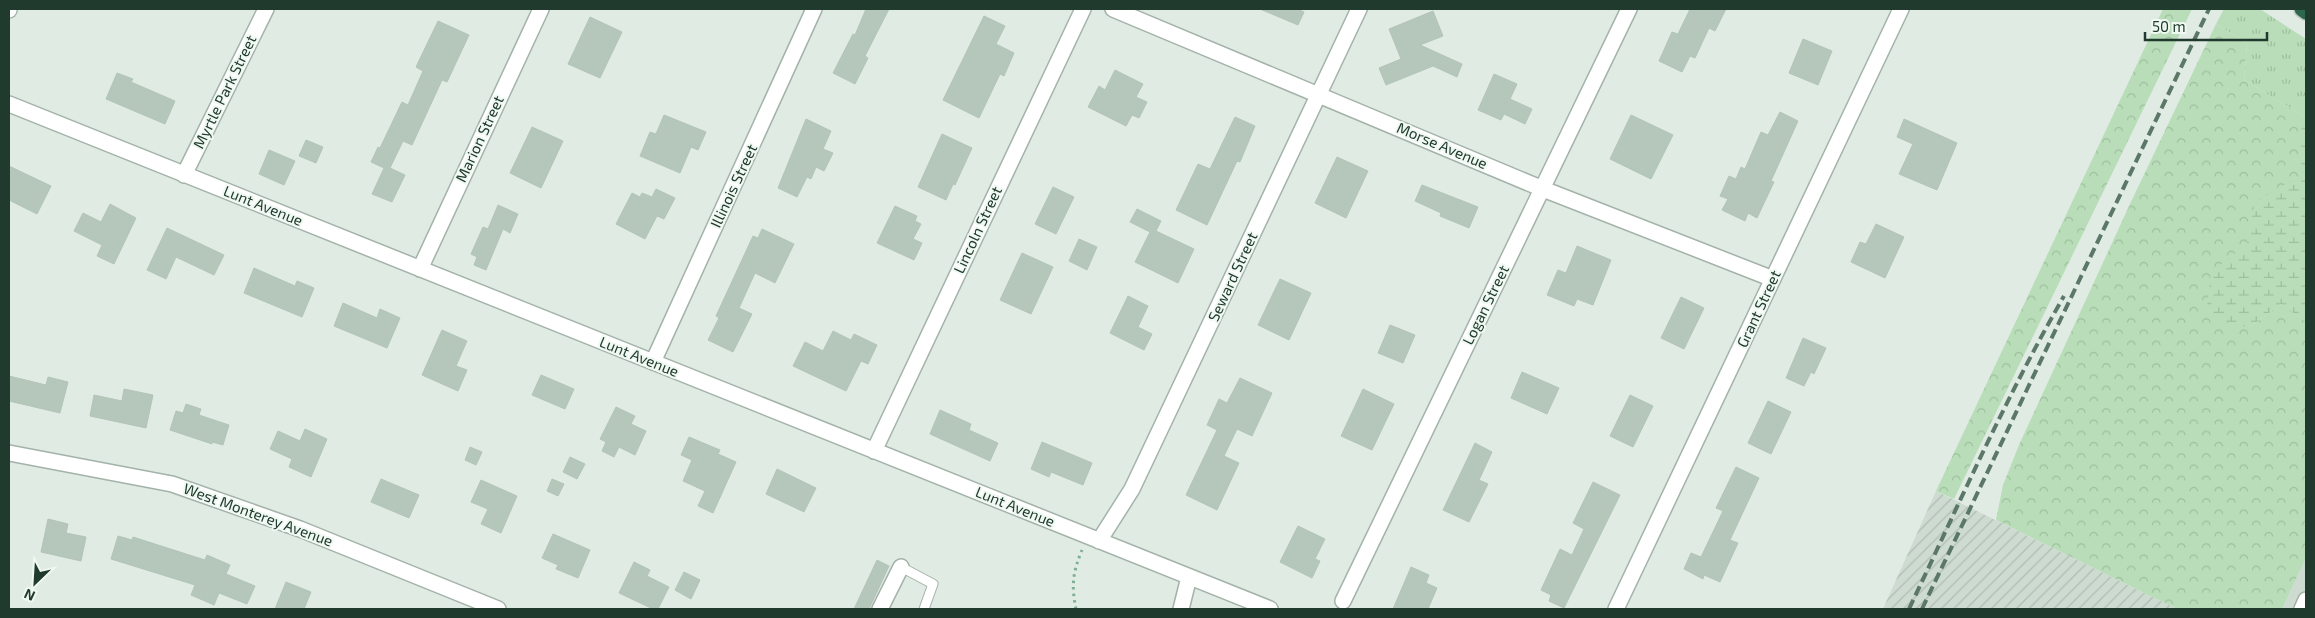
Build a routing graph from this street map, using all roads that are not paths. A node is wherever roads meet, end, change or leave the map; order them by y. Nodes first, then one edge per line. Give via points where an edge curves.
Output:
1 (266, 9) edge
2 (541, 9) edge
3 (814, 9) edge
4 (1083, 9) edge
5 (1113, 9) edge
6 (1359, 9) edge
7 (1629, 9) edge
8 (1901, 9) edge
9 (2302, 9) edge
10 (2306, 12) edge
11 (1319, 94) junction
12 (9, 104) edge
13 (184, 175) junction
14 (1543, 189) junction
15 (420, 269) junction
16 (1773, 279) junction
17 (653, 362) junction
18 (874, 451) junction
19 (9, 453) edge
20 (1100, 541) junction
21 (901, 568) joint
22 (1190, 577) junction
23 (2306, 600) edge
24 (1343, 601) dead end
25 (498, 609) edge
26 (880, 609) edge
27 (924, 609) edge
28 (1181, 609) edge
29 (1270, 609) edge
30 (1616, 609) edge
31 (2302, 609) edge

1 - 13 street, Myrtle Park Street
2 - 15 street, Marion Street
3 - 17 street, Illinois Street
4 - 18 street, Lincoln Street
5 - 11 street, Morse Avenue
6 - 11 street, Seward Street
7 - 14 street, Logan Street
8 - 16 street, Grant Street
9 - 10 highway
11 - 14 street, Morse Avenue
11 - 20 street, Seward Street via 1132,489
12 - 13 street, Lunt Avenue
13 - 15 street, Lunt Avenue
14 - 16 street, Morse Avenue
14 - 24 street, Logan Street
15 - 17 street, Lunt Avenue
16 - 30 street, Grant Street
17 - 18 street, Lunt Avenue
18 - 20 street, Lunt Avenue
19 - 25 street, West Monterey Avenue via 172,484 300,529
20 - 22 street, Lunt Avenue
21 - 26 street
21 - 27 lane via 933,584
22 - 28 street
22 - 29 street, Lunt Avenue
23 - 31 street

